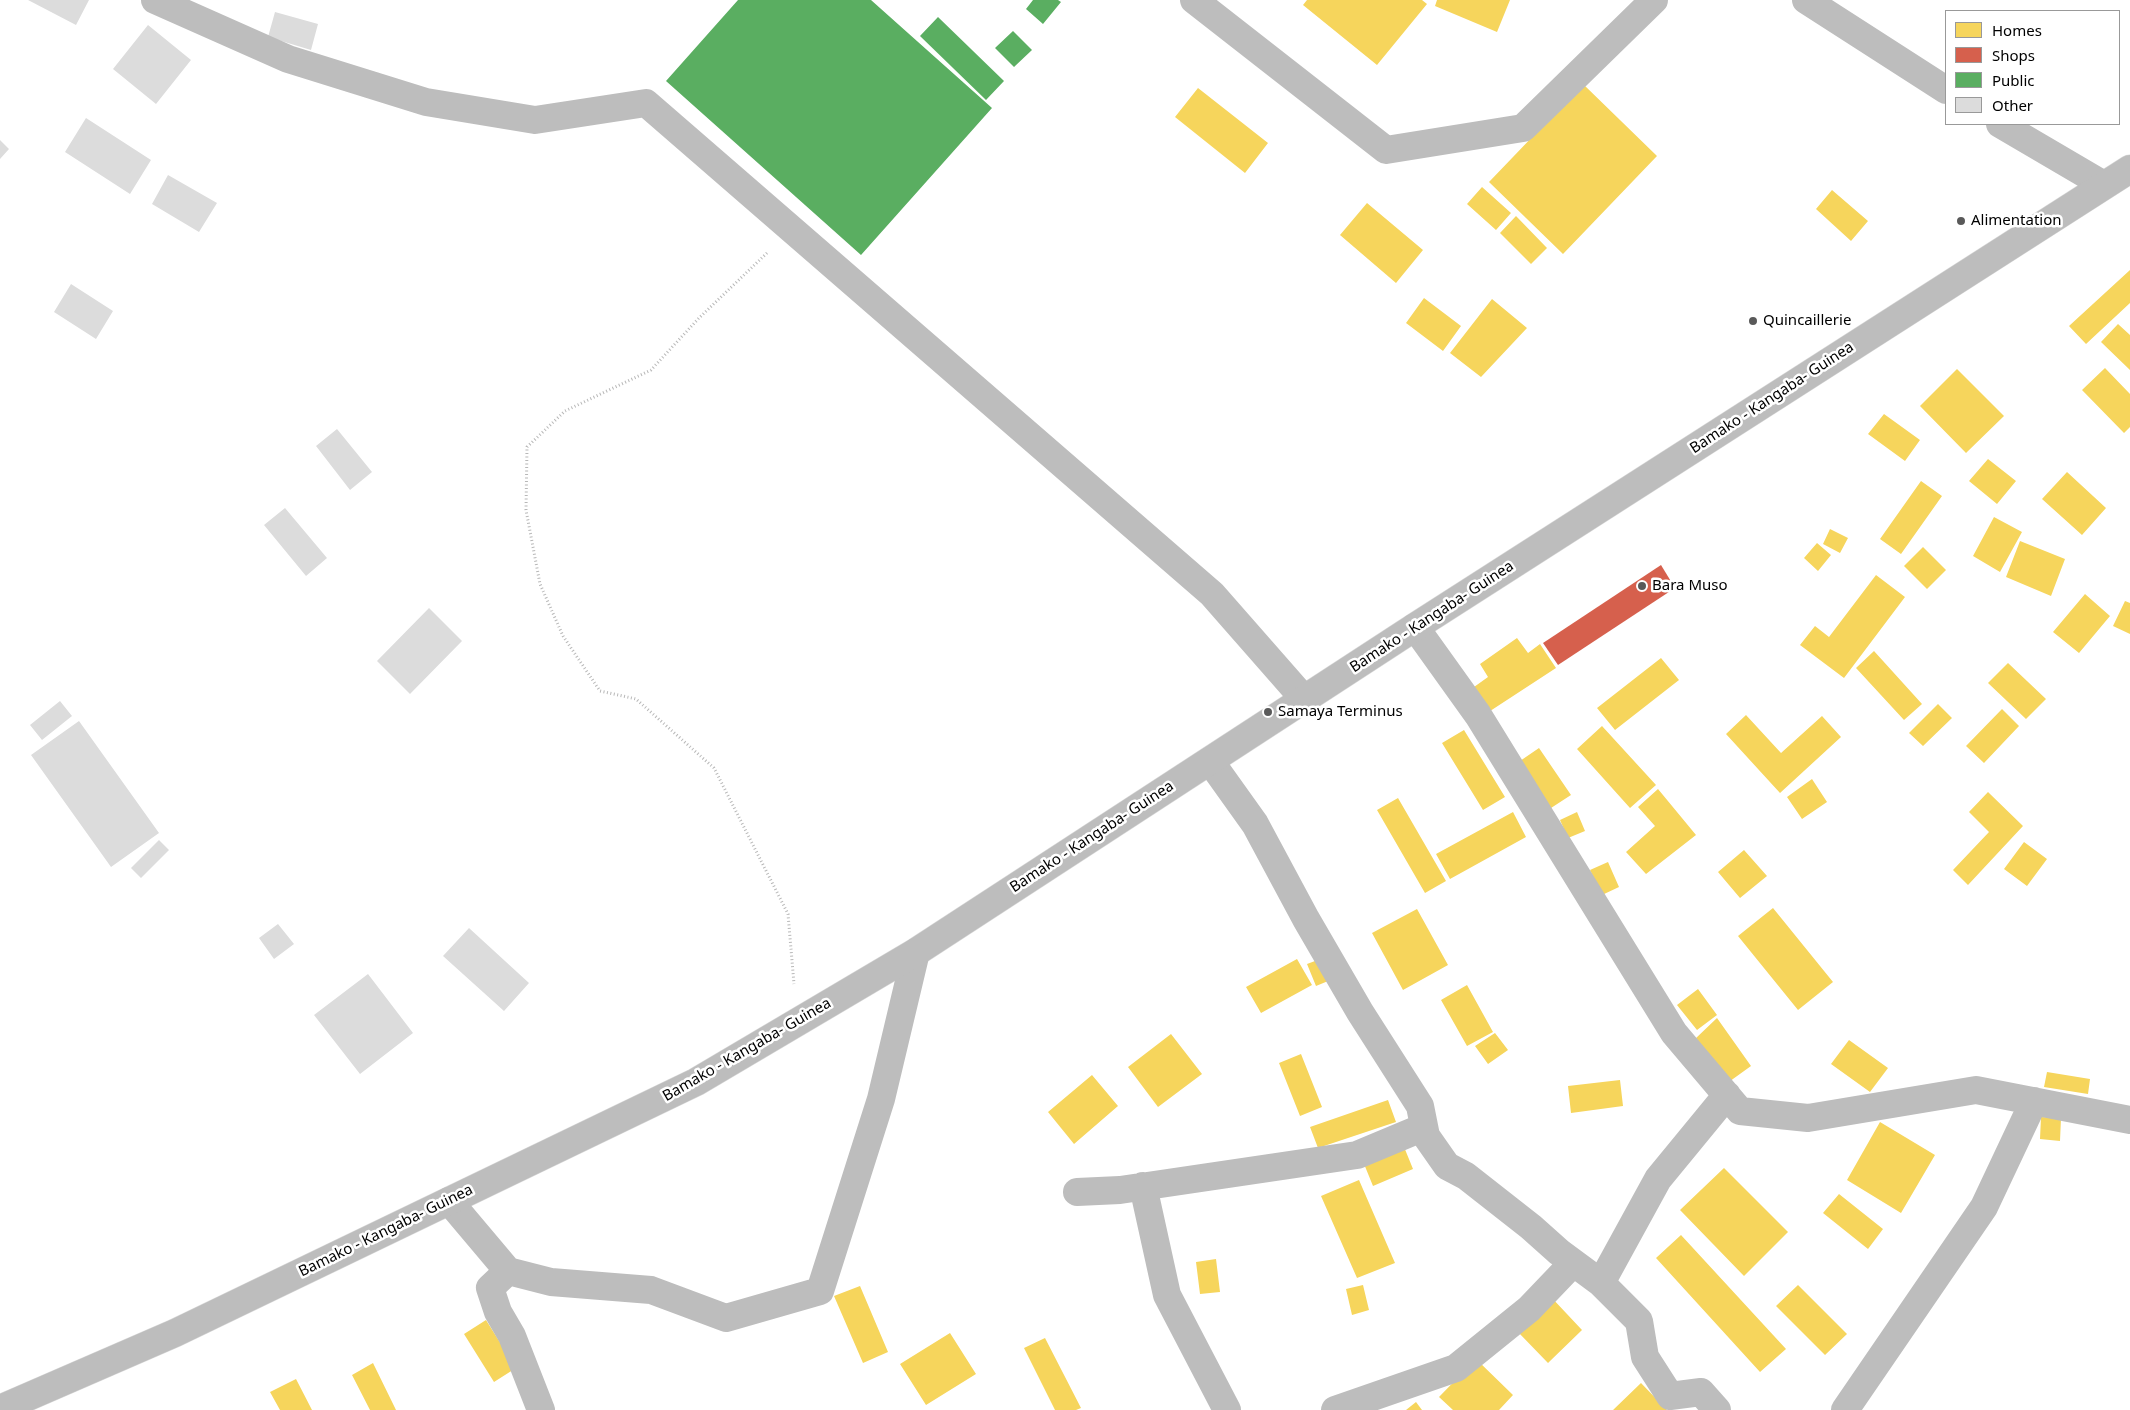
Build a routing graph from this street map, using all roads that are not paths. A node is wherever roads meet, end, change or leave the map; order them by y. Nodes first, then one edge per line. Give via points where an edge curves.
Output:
1 (155, 0) edge
2 (1194, 0) edge
3 (1654, 0) edge
4 (1806, 0) edge
5 (1945, 89) edge
6 (2002, 125) edge
7 (2130, 169) edge
8 (2104, 185) junction
9 (1415, 626) junction
10 (1304, 700) junction
11 (1210, 761) junction
12 (916, 952) junction
13 (1727, 1096) junction
14 (2034, 1102) junction
15 (2130, 1120) edge
16 (1424, 1127) junction
17 (1142, 1186) junction
18 (1076, 1192) dead end
19 (449, 1201) junction
20 (1573, 1263) junction
21 (508, 1271) junction
22 (1601, 1283) junction
23 (0, 1409) edge
24 (541, 1410) edge
25 (1228, 1410) edge
26 (1335, 1410) edge
27 (1717, 1410) edge
28 (1845, 1410) edge

1 - 10 street via 288,59 426,102 535,120 646,103 1212,594
2 - 3 street via 1386,150 1523,128
4 - 5 street
6 - 8 street
7 - 8 street, Bamako - Kangaba- Guinea
8 - 9 street, Bamako - Kangaba- Guinea
9 - 10 street, Bamako - Kangaba- Guinea
9 - 13 street via 1478,715 1674,1033
10 - 11 street, Bamako - Kangaba- Guinea
11 - 12 street, Bamako - Kangaba- Guinea
11 - 16 street via 1255,824 1360,1012 1420,1106
12 - 19 street, Bamako - Kangaba- Guinea via 696,1082
12 - 21 street via 881,1100 820,1291 726,1318 651,1290 551,1282
13 - 14 street via 1740,1111 1808,1118 1976,1090
13 - 22 street via 1658,1179
14 - 15 street
14 - 28 street via 1984,1207
16 - 17 street via 1357,1155
16 - 20 street via 1426,1136 1447,1166 1466,1176
17 - 18 street
17 - 25 street via 1167,1295
19 - 21 street
19 - 23 street, Bamako - Kangaba- Guinea via 175,1333
20 - 22 street
20 - 26 street via 1529,1310 1456,1368
21 - 24 street via 490,1288
22 - 27 street via 1639,1321 1645,1357 1670,1396 1701,1392

